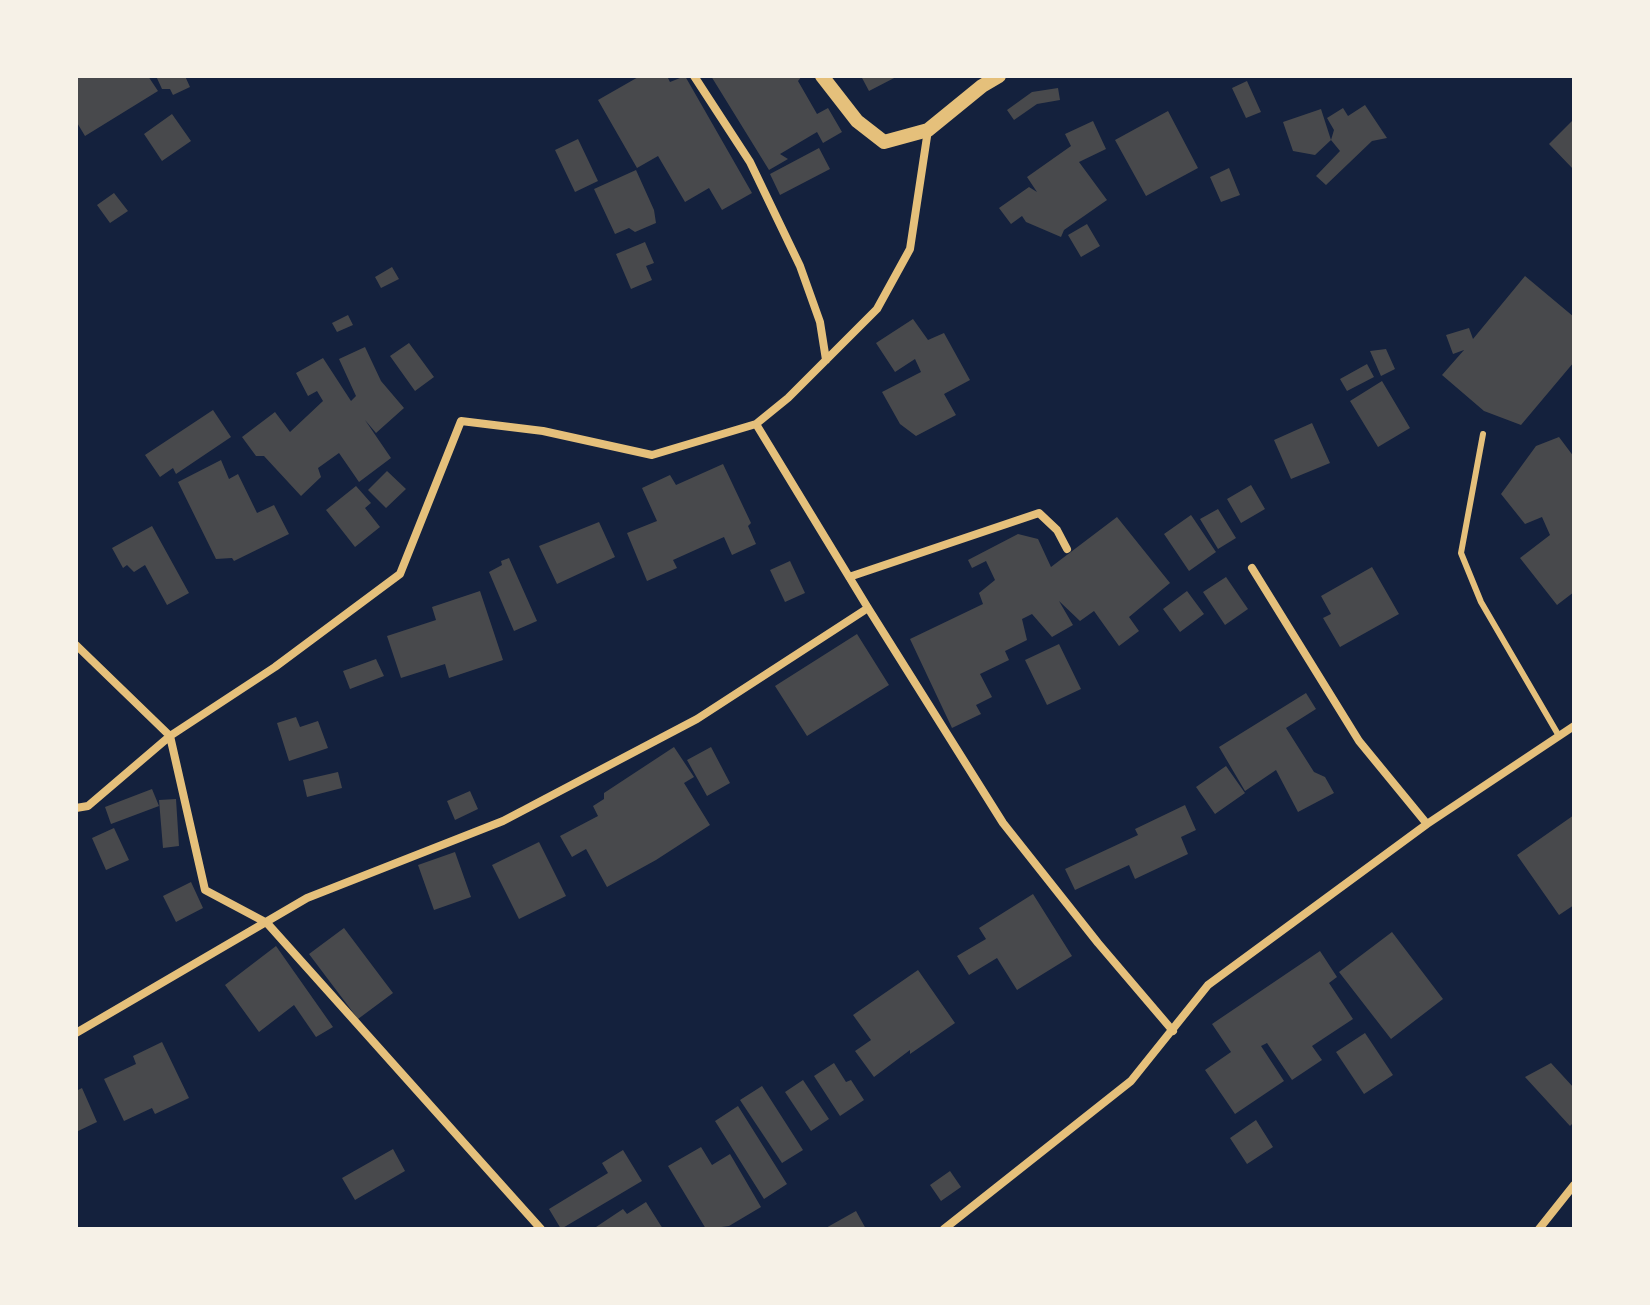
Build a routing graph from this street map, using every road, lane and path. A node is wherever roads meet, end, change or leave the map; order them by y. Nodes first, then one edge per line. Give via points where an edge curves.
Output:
1 (694, 76) edge
2 (822, 76) edge
3 (999, 76) edge
4 (928, 130) junction
5 (826, 360) junction
6 (756, 424) junction
7 (1483, 434) dead end
8 (1067, 549) dead end
9 (1252, 568) dead end
10 (849, 577) junction
11 (868, 608) junction
12 (76, 645) edge
13 (1574, 726) edge
14 (170, 736) junction
15 (1559, 736) junction
16 (76, 808) edge
17 (1427, 824) junction
18 (267, 923) junction
19 (1173, 1031) junction
20 (76, 1033) edge
21 (1574, 1185) edge
22 (541, 1229) edge
23 (944, 1229) edge
24 (1539, 1229) edge

1 - 5 street via 750,162 800,266 820,322
2 - 4 street via 857,121 884,142
3 - 4 street
4 - 5 street via 910,249 877,309
5 - 6 street
6 - 10 street
6 - 14 street via 652,455 543,431 461,421 400,574 275,667
7 - 15 lane via 1461,553 1481,602
8 - 10 street via 1039,513
9 - 17 street via 1359,741
10 - 11 street
11 - 18 street via 697,719 503,821 307,898
11 - 19 street via 1003,823
12 - 14 street
13 - 15 street
14 - 16 street via 88,806
14 - 18 street via 205,890
15 - 17 street
17 - 19 street via 1208,985
18 - 20 street
18 - 22 street
19 - 23 street via 1131,1081
21 - 24 street

